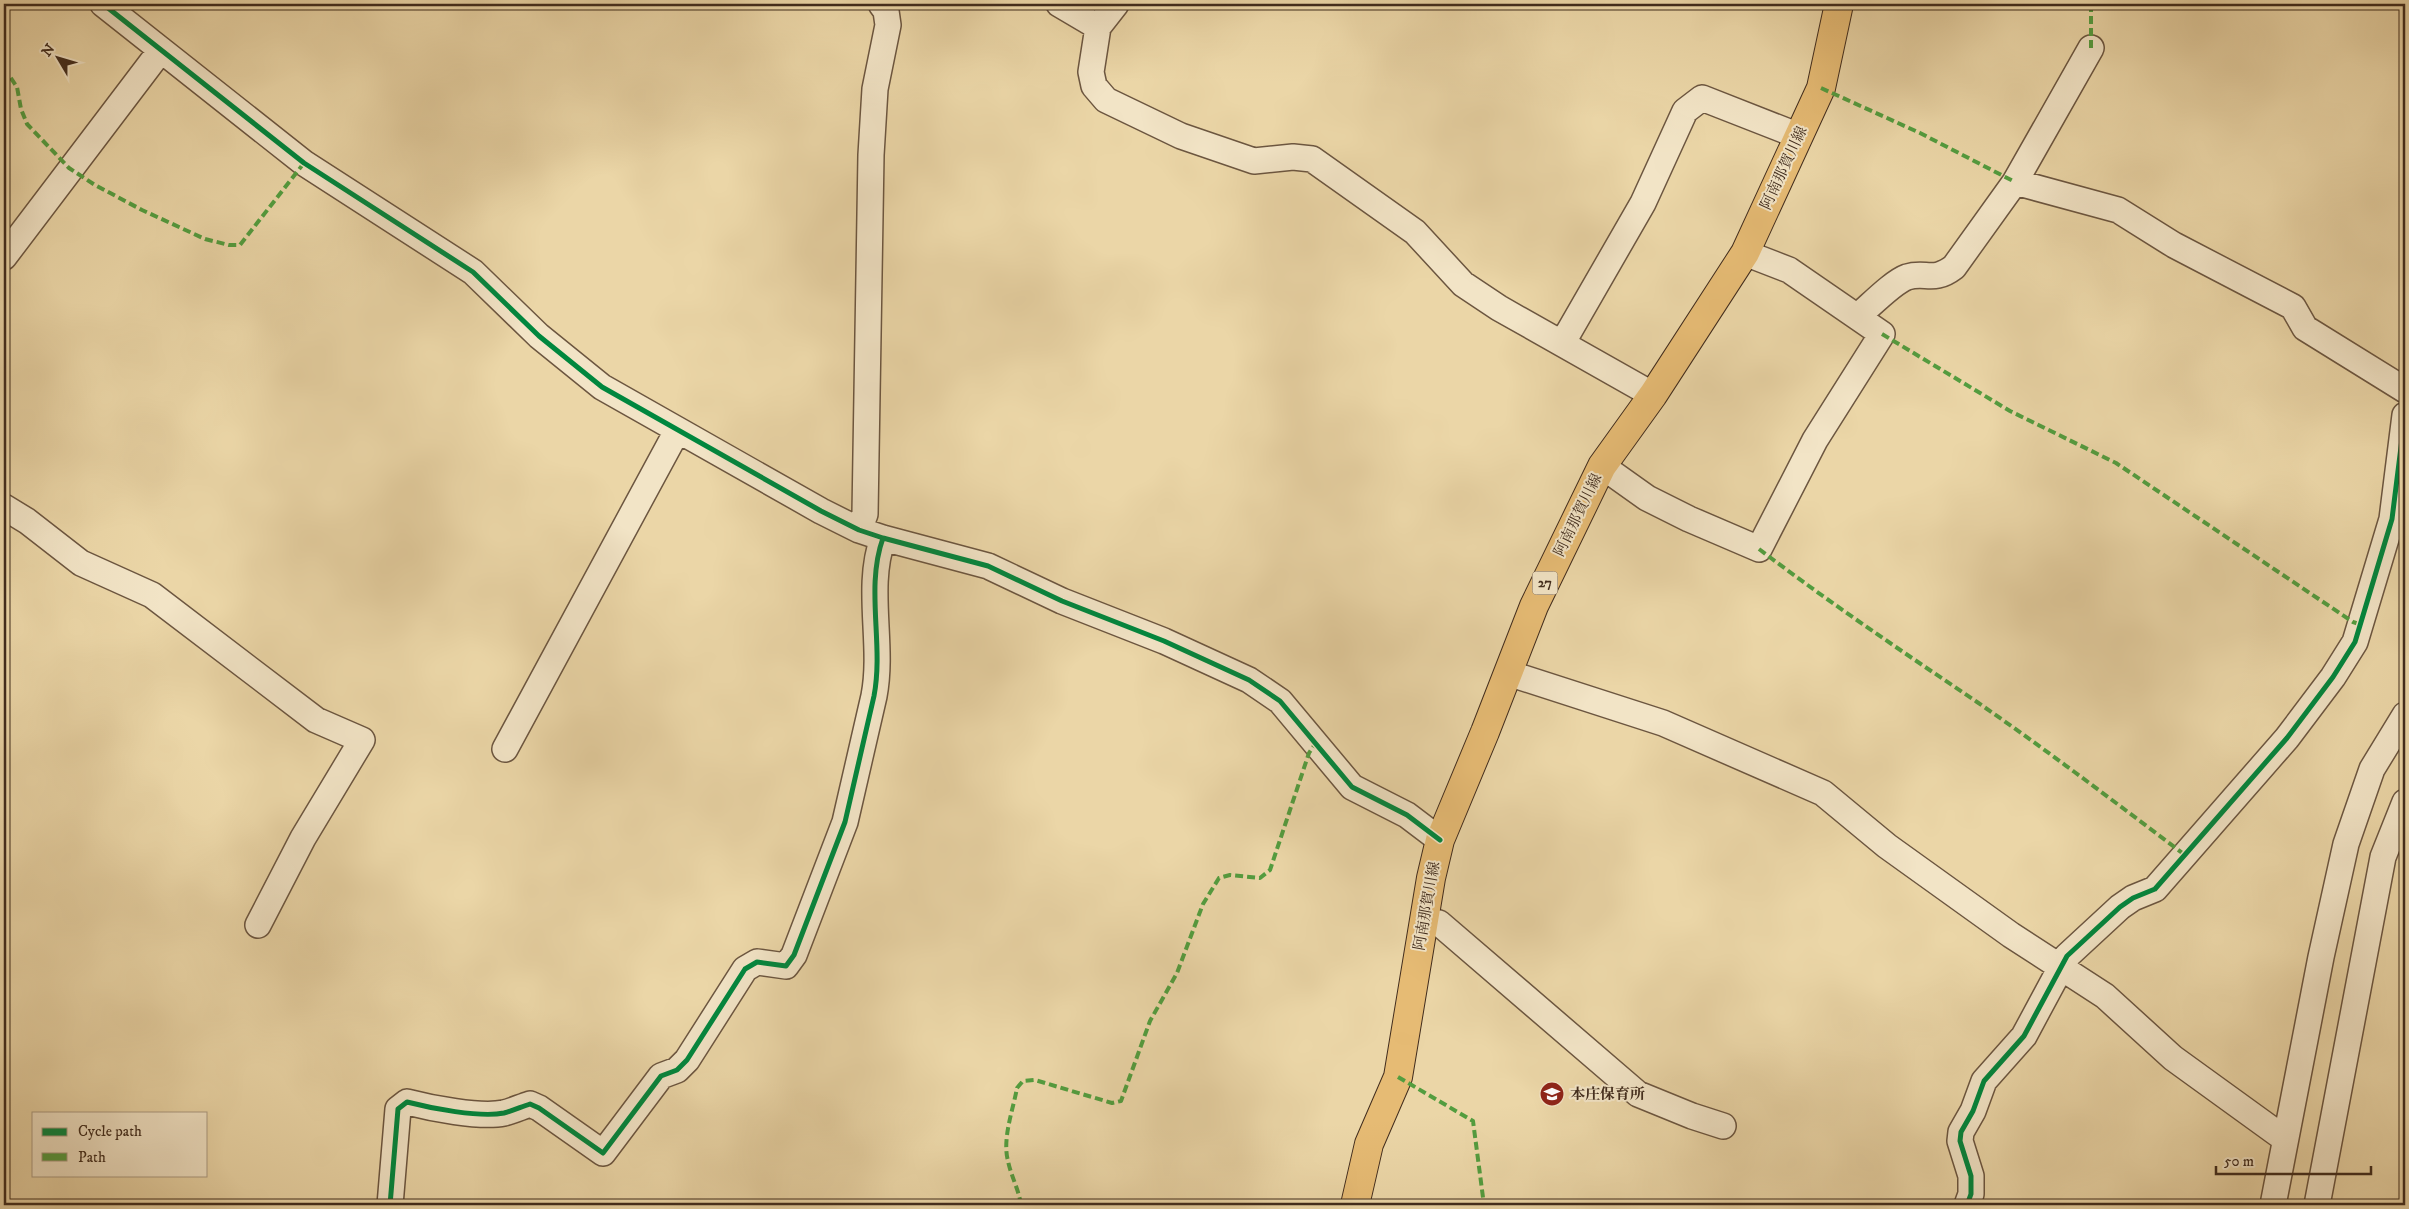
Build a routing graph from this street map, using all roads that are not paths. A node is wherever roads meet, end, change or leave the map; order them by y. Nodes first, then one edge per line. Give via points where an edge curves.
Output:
1 (103, 4) edge
2 (881, 4) edge
3 (1059, 4) edge
4 (1116, 4) edge
5 (1837, 5) edge
6 (1098, 27) junction
7 (2091, 48) dead end
8 (161, 50) junction
9 (1799, 136) junction
10 (2015, 182) junction
11 (1745, 254) junction
12 (4, 256) edge
13 (1858, 316) junction
14 (1563, 342) junction
15 (2405, 390) edge
16 (1653, 395) junction
17 (2405, 415) edge
18 (677, 431) junction
19 (1602, 466) junction
20 (4, 507) edge
21 (859, 530) junction
22 (883, 538) junction
23 (1508, 673) junction
24 (2405, 715) edge
25 (505, 748) dead end
26 (2405, 802) edge
27 (1440, 840) junction
28 (1424, 920) junction
29 (258, 926) dead end
30 (2060, 968) junction
31 (1723, 1126) dead end
32 (2286, 1136) junction
33 (390, 1205) edge
34 (1355, 1205) edge
35 (1967, 1205) edge
36 (2273, 1205) edge
37 (2317, 1205) edge

1 - 8 street
2 - 21 street via 886,11 888,25 875,90 871,155 865,514
3 - 6 street
4 - 6 street
5 - 9 main road, 阿南那賀川線 / 27 via 1821,88
6 - 14 street via 1091,72 1094,86 1106,100 1180,136 1254,161 1293,157 1312,160 1415,232 1463,284 1499,308
7 - 10 street
8 - 12 street
8 - 18 street via 304,163 473,272 540,336 602,387
9 - 11 main road, 阿南那賀川線 / 27
9 - 14 street via 1702,98 1685,111 1643,203
10 - 13 street via 1954,267 1932,277 1915,275 1904,278
10 - 15 street via 2118,210 2174,245 2292,307 2305,328
11 - 13 street via 1789,270
11 - 16 main road, 阿南那賀川線 / 27
13 - 19 street via 1882,334 1815,440 1759,549 1647,498
14 - 16 street
16 - 19 main road, 阿南那賀川線 / 27
17 - 30 street via 2392,520 2355,642 2287,738 2156,889 2120,907 2067,956
18 - 21 street
18 - 25 street
19 - 23 main road, 阿南那賀川線 / 27 via 1534,606
20 - 29 street via 81,563 152,595 316,720 362,740 303,838
21 - 22 street
22 - 27 street via 988,566 1249,680 1280,701 1352,787 1407,816
22 - 33 street via 876,556 875,577 878,677 858,772 837,845 786,966 757,962 745,969 687,1060 677,1070 661,1076 603,1153 530,1104 491,1114 428,1108 407,1102 398,1109
23 - 27 main road, 阿南那賀川線 / 27
23 - 30 street via 1663,724 1814,788 1887,846
24 - 32 street via 2372,769 2346,844
26 - 37 street via 2383,857
27 - 28 main road, 阿南那賀川線 / 27
28 - 31 street via 1439,923 1638,1094
28 - 34 main road, 阿南那賀川線 / 27 via 1398,1076 1369,1144
30 - 32 street via 2104,996 2173,1058 2278,1134
30 - 35 street via 2024,1036 1984,1081 1961,1132 1960,1142 1972,1176
32 - 36 street

